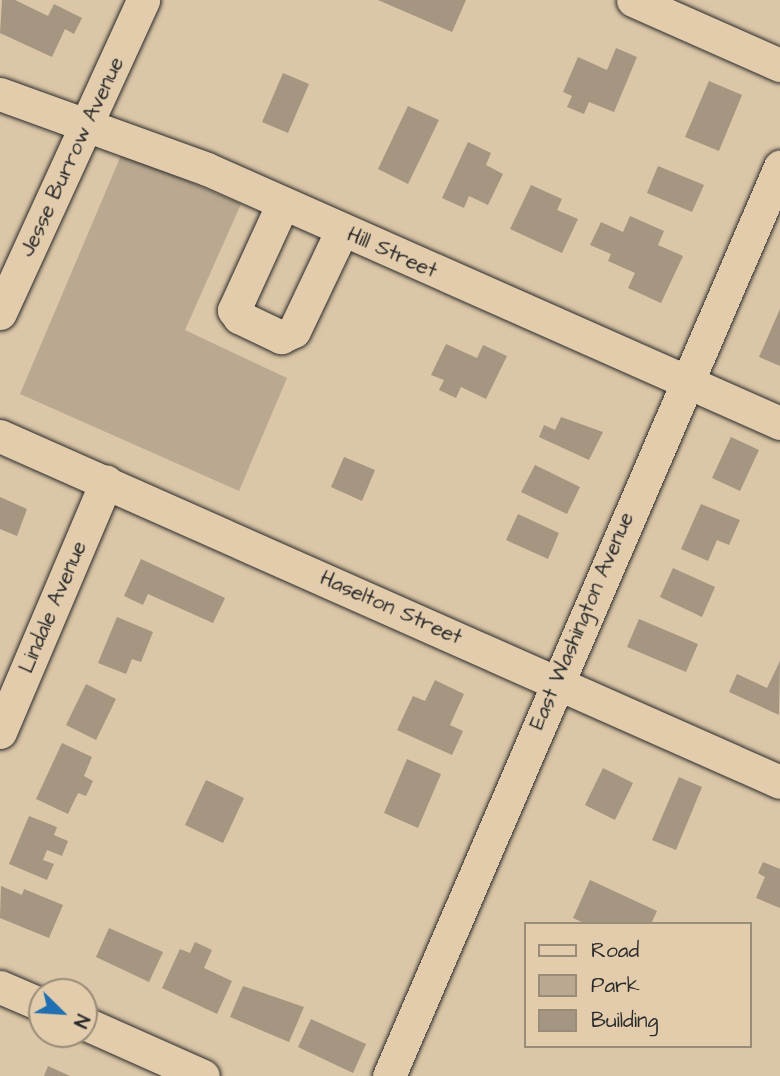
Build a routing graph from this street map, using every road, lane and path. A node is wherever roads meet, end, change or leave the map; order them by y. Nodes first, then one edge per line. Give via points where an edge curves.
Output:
1 (143, 0) edge
2 (633, 0) edge
3 (780, 65) edge
4 (0, 94) edge
5 (88, 127) junction
6 (780, 167) edge
7 (283, 204) junction
8 (342, 230) junction
9 (0, 313) edge
10 (685, 382) junction
11 (780, 423) edge
12 (0, 436) edge
13 (106, 482) junction
14 (556, 683) junction
15 (0, 732) edge
16 (780, 782) edge
17 (0, 987) edge
18 (28, 999) edge
19 (98, 1030) edge
20 (203, 1076) edge
21 (389, 1076) edge

1 - 5 street, Jesse Burrow Avenue
2 - 3 street
4 - 5 street, Hill Street
5 - 7 street, Hill Street via 206,169
5 - 9 street, Jesse Burrow Avenue
6 - 10 street, East Washington Avenue
7 - 8 street, Hill Street
7 - 8 street via 234,310 239,317 281,337 295,331
8 - 10 street, Hill Street
10 - 11 street, Hill Street
10 - 14 street, East Washington Avenue
12 - 13 street, Haselton Street
13 - 14 street, Haselton Street
13 - 15 street, Lindale Avenue
14 - 16 street, Haselton Street
14 - 21 street, East Washington Avenue
17 - 18 street
19 - 20 street

